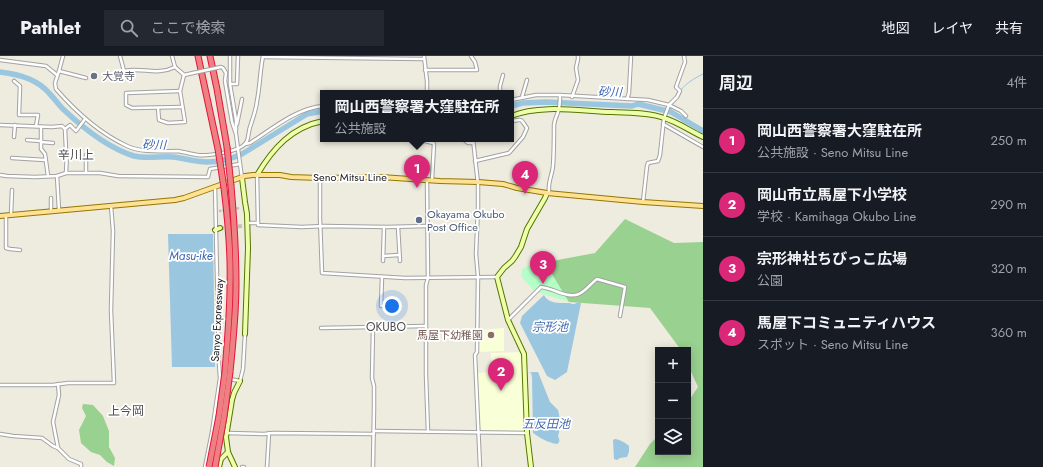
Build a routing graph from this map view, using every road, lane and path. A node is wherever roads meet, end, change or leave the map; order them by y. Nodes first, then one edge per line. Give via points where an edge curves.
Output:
1 (63, 56) edge
2 (120, 56) edge
3 (172, 56) edge
4 (198, 56) edge
5 (210, 56) edge
6 (230, 56) edge
7 (238, 56) edge
8 (263, 56) edge
9 (471, 56) edge
10 (578, 56) edge
11 (631, 56) edge
12 (684, 56) edge
13 (307, 57) edge
14 (324, 57) edge
15 (340, 57) edge
16 (357, 57) edge
17 (373, 57) edge
18 (389, 57) edge
19 (405, 57) edge
20 (424, 58) edge
21 (0, 60) edge
22 (175, 67) junction
23 (425, 70) junction
24 (59, 71) junction
25 (57, 75) junction
26 (184, 76) junction
27 (503, 76) dead end
28 (86, 78) dead end
29 (527, 80) dead end
30 (14, 81) dead end
31 (230, 84) junction
32 (427, 90) edge
33 (500, 90) edge
34 (180, 92) junction
35 (560, 96) junction
36 (572, 97) junction
37 (522, 98) junction
38 (242, 99) dead end
39 (514, 99) edge
40 (627, 99) junction
41 (320, 106) edge
42 (670, 106) junction
43 (182, 107) junction
44 (158, 108) junction
45 (559, 108) junction
46 (514, 115) edge
47 (686, 116) dead end
48 (664, 117) junction
49 (85, 119) junction
50 (514, 120) edge
51 (320, 122) edge
52 (663, 124) junction
53 (0, 125) edge
54 (15, 125) junction
55 (36, 126) junction
56 (41, 126) junction
57 (236, 126) junction
58 (65, 129) junction
59 (236, 134) junction
60 (14, 136) dead end
61 (703, 137) edge
62 (27, 140) dead end
63 (41, 141) junction
64 (429, 142) edge
65 (467, 142) edge
66 (53, 143) dead end
67 (473, 143) joint
68 (245, 144) junction
69 (703, 147) edge
70 (237, 148) junction
71 (86, 154) dead end
72 (12, 158) dead end
73 (45, 160) junction
74 (475, 161) junction
75 (240, 163) junction
76 (66, 173) junction
77 (86, 173) junction
78 (0, 175) edge
79 (257, 175) junction
80 (48, 176) junction
81 (56, 176) junction
82 (242, 178) junction
83 (320, 178) junction
84 (427, 180) junction
85 (432, 180) junction
86 (478, 182) junction
87 (215, 187) junction
88 (12, 190) dead end
89 (547, 193) junction
90 (51, 198) dead end
91 (643, 202) junction
92 (111, 206) junction
93 (703, 206) edge
94 (246, 207) junction
95 (240, 208) tunnel mouth
96 (59, 210) junction
97 (51, 211) junction
98 (219, 211) tunnel mouth
99 (216, 212) junction
100 (0, 216) edge
101 (6, 216) junction
102 (11, 216) junction
103 (258, 223) junction
104 (247, 225) junction
105 (242, 226) tunnel mouth
106 (320, 226) junction
107 (427, 226) junction
108 (384, 227) junction
109 (398, 227) junction
110 (220, 228) tunnel mouth
111 (215, 230) junction
112 (20, 250) dead end
113 (399, 255) junction
114 (383, 256) junction
115 (383, 261) dead end
116 (400, 261) dead end
117 (382, 277) junction
118 (478, 277) junction
119 (497, 277) junction
120 (428, 278) junction
121 (381, 306) dead end
122 (620, 316) dead end
123 (508, 320) junction
124 (426, 326) junction
125 (373, 327) junction
126 (321, 328) dead end
127 (245, 334) joint
128 (228, 372) junction
129 (220, 378) junction
130 (240, 381) junction
131 (58, 384) junction
132 (0, 385) edge
133 (428, 432) junction
134 (226, 433) junction
135 (269, 433) junction
136 (374, 433) junction
137 (478, 433) junction
138 (527, 433) junction
139 (0, 434) edge
140 (58, 448) junction
141 (228, 452) junction
142 (81, 466) edge
143 (85, 467) edge
144 (204, 467) edge
145 (209, 467) edge
146 (215, 467) edge
147 (219, 467) edge
148 (235, 467) edge
149 (266, 467) edge
150 (373, 467) edge
151 (480, 467) edge
152 (531, 467) edge

1 - 24 street
2 - 22 street via 124,71 156,72
3 - 22 street
4 - 128 highway, Sanyo Expressway, bridge via 224,188 230,284
5 - 128 highway, Sanyo Expressway, bridge via 227,147 235,231 235,318
6 - 31 street
7 - 31 street via 237,84
8 - 13 street
8 - 68 street via 257,102
9 - 23 street via 477,70
10 - 36 street via 578,80
11 - 40 street
12 - 42 street via 685,62 676,87 680,91
13 - 14 street
14 - 15 street
15 - 16 street
16 - 17 street
17 - 18 street
18 - 19 street
19 - 20 street
20 - 23 street
21 - 25 street via 46,66
22 - 26 street
23 - 32 street
24 - 25 street
24 - 28 street
25 - 49 street via 56,89
26 - 34 street
26 - 59 street, bridge via 223,68
27 - 33 street
29 - 37 street
30 - 55 street via 20,86 19,115 38,115
31 - 57 street
34 - 43 street
34 - 44 street via 126,93 126,106
35 - 36 street
35 - 37 street via 536,95
35 - 45 street
36 - 40 street
37 - 39 street
38 - 57 street
40 - 42 street via 648,100
41 - 68 street via 292,116
42 - 47 street
42 - 48 street
43 - 44 street
43 - 44 street via 185,122 168,123 158,120
45 - 46 street via 531,110
45 - 48 street
45 - 89 street via 554,125 553,167
48 - 52 street
48 - 61 street
49 - 58 street via 76,131 70,125
49 - 70 street via 108,136 137,150 206,155
50 - 74 street via 521,120 527,128 523,137 508,153
51 - 79 street via 311,124 286,138
52 - 69 street
52 - 91 street via 660,156 658,161 648,163
53 - 54 street
54 - 55 street
54 - 60 street
55 - 56 street
56 - 58 street via 62,126
56 - 63 street
57 - 59 street
58 - 76 street
59 - 70 street
62 - 63 street
63 - 66 street
63 - 73 street
64 - 85 street via 434,144
65 - 67 street
67 - 74 street
68 - 70 street
70 - 75 street
71 - 77 street
72 - 73 street
73 - 80 street
74 - 86 street
75 - 77 street via 210,169 208,177
75 - 82 street
76 - 77 street
76 - 81 street
78 - 80 street
79 - 82 main road, Seno Mitsu Line
79 - 83 main road, Seno Mitsu Line
79 - 103 street
80 - 81 street
81 - 96 street
82 - 87 main road, Seno Mitsu Line
82 - 94 street
83 - 84 main road, Seno Mitsu Line via 382,177
83 - 106 street
84 - 85 main road, Seno Mitsu Line
84 - 107 street
85 - 86 main road, Seno Mitsu Line
86 - 89 main road, Seno Mitsu Line
86 - 118 street
87 - 92 main road, Seno Mitsu Line via 184,198
87 - 99 street
88 - 102 street
89 - 91 main road, Seno Mitsu Line
89 - 119 street via 515,257
90 - 97 street
91 - 93 main road, Seno Mitsu Line
92 - 96 main road, Seno Mitsu Line
92 - 131 street via 114,383
94 - 95 street
94 - 104 street
96 - 97 main road, Seno Mitsu Line
97 - 102 main road, Seno Mitsu Line
98 - 99 street
99 - 111 street
100 - 101 main road, Seno Mitsu Line
101 - 102 main road, Seno Mitsu Line
101 - 112 street via 6,248
103 - 104 street
103 - 106 street
104 - 105 street
104 - 127 street
106 - 108 street
106 - 117 street via 322,273
107 - 109 street
107 - 120 street
108 - 109 street
108 - 114 street
109 - 113 street
110 - 111 street
111 - 129 street
113 - 114 street
113 - 116 street
114 - 115 street
117 - 120 street
117 - 121 street
118 - 119 street
118 - 120 street
118 - 137 street via 475,355
119 - 123 street
120 - 124 street
122 - 123 street via 626,286 598,279 574,295 541,287
123 - 138 street via 524,354
124 - 125 street
124 - 133 street
125 - 126 street
125 - 136 street
127 - 130 street
128 - 145 highway, Sanyo Expressway, bridge
128 - 146 highway, Sanyo Expressway, bridge via 224,417
129 - 130 street
129 - 144 street
130 - 134 street via 232,400
131 - 132 street
131 - 140 street via 59,395 53,422
133 - 136 street
133 - 137 street
134 - 135 street
134 - 141 street
135 - 136 street
135 - 149 street
136 - 150 street
137 - 138 street
137 - 151 street
138 - 152 street
139 - 140 street via 42,438
140 - 142 street
141 - 147 street via 221,459
141 - 148 street
142 - 143 street

